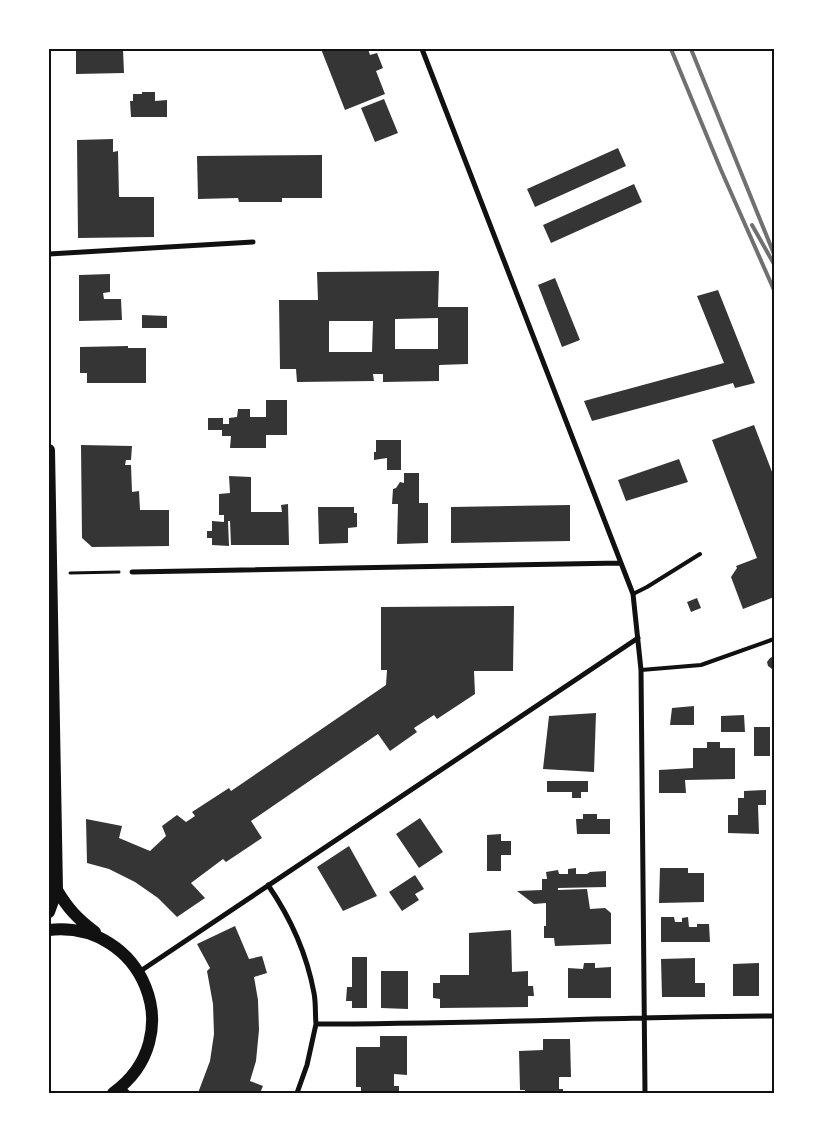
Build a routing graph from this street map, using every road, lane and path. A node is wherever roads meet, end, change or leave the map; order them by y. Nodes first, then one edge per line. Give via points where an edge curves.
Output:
1 (422, 49) edge
2 (252, 242) dead end
3 (49, 254) edge
4 (49, 450) edge
5 (700, 554) dead end
6 (621, 563) junction
7 (132, 572) joint
8 (52, 573) junction
9 (633, 594) junction
10 (638, 638) junction
11 (774, 639) edge
12 (641, 670) junction
13 (268, 885) junction
14 (57, 890) junction
15 (49, 912) edge
16 (49, 930) edge
17 (110, 943) junction
18 (139, 972) junction
19 (774, 1016) edge
20 (645, 1017) junction
21 (316, 1024) junction
22 (121, 1091) edge
23 (297, 1093) edge
24 (645, 1093) edge

1 - 6 street
2 - 3 street
4 - 8 main road
5 - 9 lane
6 - 7 street
6 - 9 street
7 - 8 path
8 - 14 main road
9 - 10 street
10 - 12 street
10 - 13 street
11 - 12 lane via 700,664
12 - 20 street
13 - 18 street
13 - 21 street via 282,905 303,952 314,994
14 - 15 main road
14 - 17 main road via 76,917
16 - 17 main road via 85,932
17 - 18 main road
18 - 22 main road via 150,997 152,1026 140,1065
19 - 20 street
20 - 21 street via 438,1024
20 - 24 street
21 - 23 street

